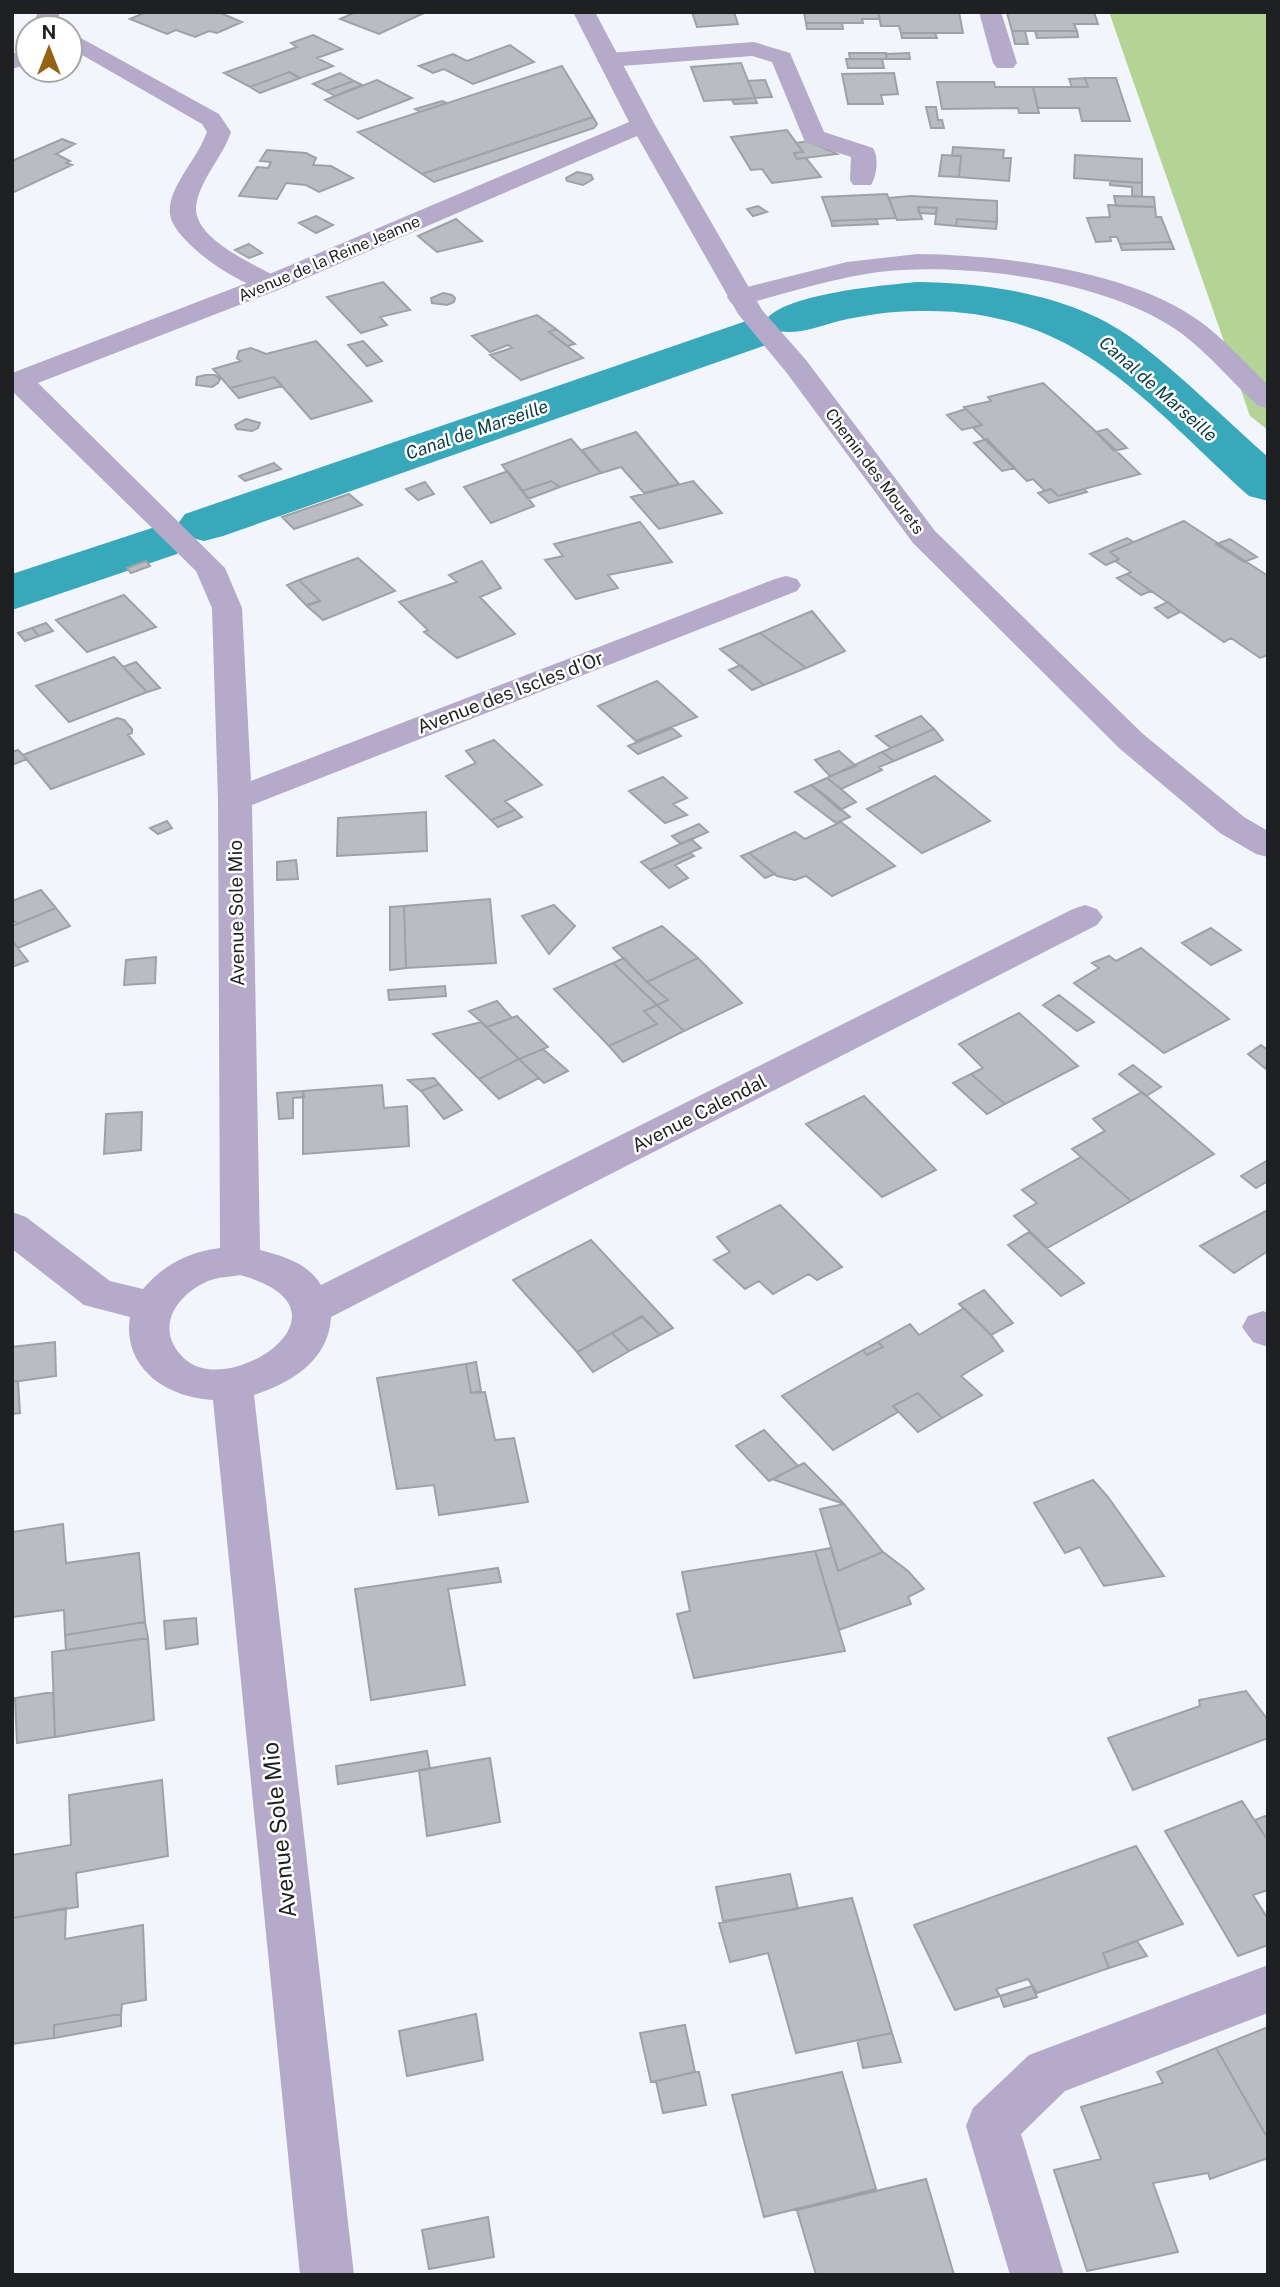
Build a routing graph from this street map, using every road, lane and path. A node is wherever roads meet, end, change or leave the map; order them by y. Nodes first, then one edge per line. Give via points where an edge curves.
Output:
1 (584, 12) edge
2 (990, 12) edge
3 (84, 48) edge
4 (608, 60) junction
5 (1005, 64) dead end
6 (643, 125) junction
7 (862, 180) dead end
8 (269, 284) junction
9 (746, 306) junction
10 (16, 382) edge
11 (1268, 400) edge
12 (786, 584) dead end
13 (235, 799) junction
14 (1268, 846) edge
15 (1085, 917) dead end
16 (12, 1227) edge
17 (240, 1260) junction
18 (153, 1307) junction
19 (312, 1308) junction
20 (232, 1385) junction
21 (1268, 1989) edge
22 (327, 2275) edge
23 (1037, 2275) edge

1 - 4 street, Chemin des Mourets
2 - 5 street
3 - 8 street via 211,119 219,132 184,201 181,218 191,236
4 - 6 street, Chemin des Mourets
4 - 7 street via 754,49 782,58 814,137 863,153
6 - 8 street, Avenue de la Reine Jeanne
6 - 9 street, Chemin des Mourets
8 - 10 street, Avenue de la Reine Jeanne
9 - 11 street via 879,264 996,266 1054,276 1117,292 1183,322
9 - 14 street, Chemin des Mourets via 924,537 1131,741 1232,825
10 - 13 street, Avenue Sole Mio via 210,568 227,608
12 - 13 street, Avenue des Iscles d'Or
13 - 17 street, Avenue Sole Mio
15 - 19 street, Avenue Calendal
16 - 18 street via 98,1294
17 - 18 street via 200,1267 175,1280
17 - 19 street via 267,1264 289,1275 304,1289
18 - 20 street via 148,1343 158,1360 177,1376 203,1384
19 - 20 street via 306,1343 288,1362 265,1376
20 - 22 street, Avenue Sole Mio
21 - 23 street via 1047,2073 992,2126

